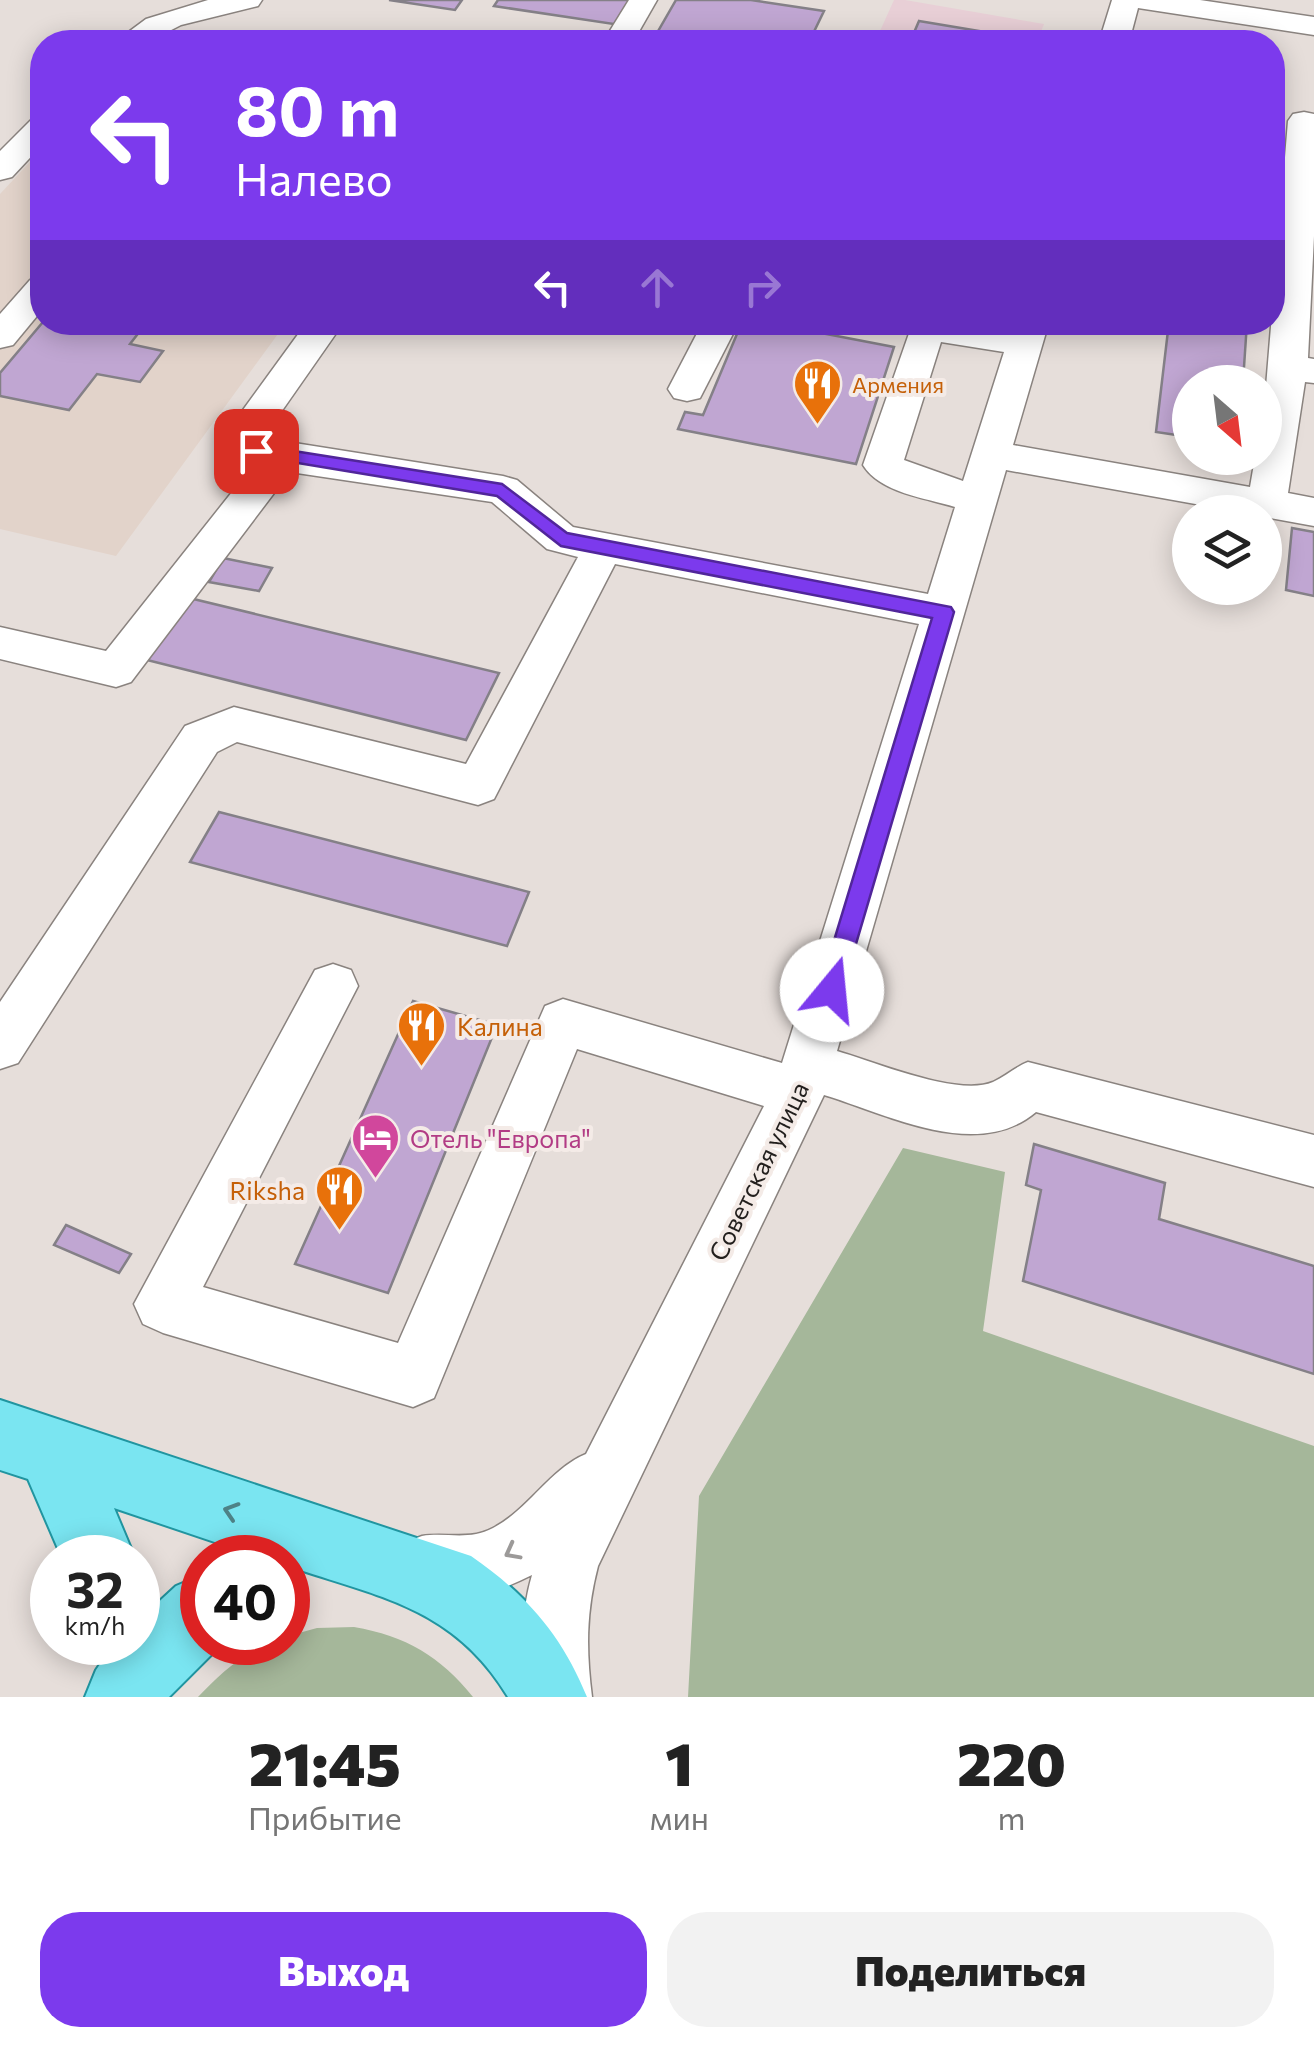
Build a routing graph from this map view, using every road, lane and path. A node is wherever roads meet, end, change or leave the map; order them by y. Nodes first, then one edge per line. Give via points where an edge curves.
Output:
1 (248, 0) edge
2 (643, 0) edge
3 (1126, 0) edge
4 (1142, 0) edge
5 (1314, 26) edge
6 (150, 30) edge
7 (625, 30) edge
8 (1117, 30) edge
9 (1314, 123) edge
10 (0, 129) edge
11 (30, 131) edge
12 (30, 139) edge
13 (0, 170) edge
14 (1306, 223) edge
15 (30, 302) edge
16 (317, 335) edge
17 (714, 335) edge
18 (909, 335) edge
19 (1027, 335) edge
20 (0, 337) edge
21 (1302, 369) edge
22 (687, 389) dead end
23 (992, 454) junction
24 (280, 457) junction
25 (1218, 495) edge
26 (1269, 495) edge
27 (978, 499) junction
28 (1282, 507) edge
29 (1314, 512) edge
30 (603, 548) junction
31 (944, 612) junction
32 (0, 643) edge
33 (333, 986) dead end
34 (0, 1046) edge
35 (804, 1079) junction
36 (1314, 1161) edge
37 (628, 1434) junction
38 (26, 1445) edge
39 (85, 1535) edge
40 (390, 1562) junction
41 (310, 1564) edge
42 (180, 1633) edge
43 (104, 1665) edge
44 (98, 1697) edge
45 (123, 1697) edge
46 (549, 1697) edge
47 (559, 1697) edge

1 - 6 street via 168,18
2 - 7 street
3 - 8 street
4 - 5 street
9 - 14 street via 1304,121
10 - 11 street
12 - 13 street
14 - 21 street
15 - 20 street
16 - 24 street via 243,436 245,446
17 - 22 street
18 - 27 street via 883,464 906,478
19 - 23 street, Советская улица
21 - 26 street
23 - 25 street
23 - 27 street, Советская улица
24 - 30 street via 502,490 561,539
24 - 32 street via 116,670
27 - 31 street, Советская улица
28 - 29 street
30 - 31 street
30 - 34 street via 478,786 234,724 200,739
31 - 35 street, Советская улица
33 - 35 street via 163,1304 414,1377 563,1022
35 - 36 street via 959,1111 1004,1105 1028,1086
35 - 37 street, Советская улица
37 -> 40 street via 564,1516 519,1549 448,1572
37 - 47 street via 568,1561 556,1605
38 - 39 main road
40 -> 38 main road
40 - 41 main road
40 - 46 main road via 445,1582 494,1616 534,1665
42 - 45 main road
43 - 44 main road

